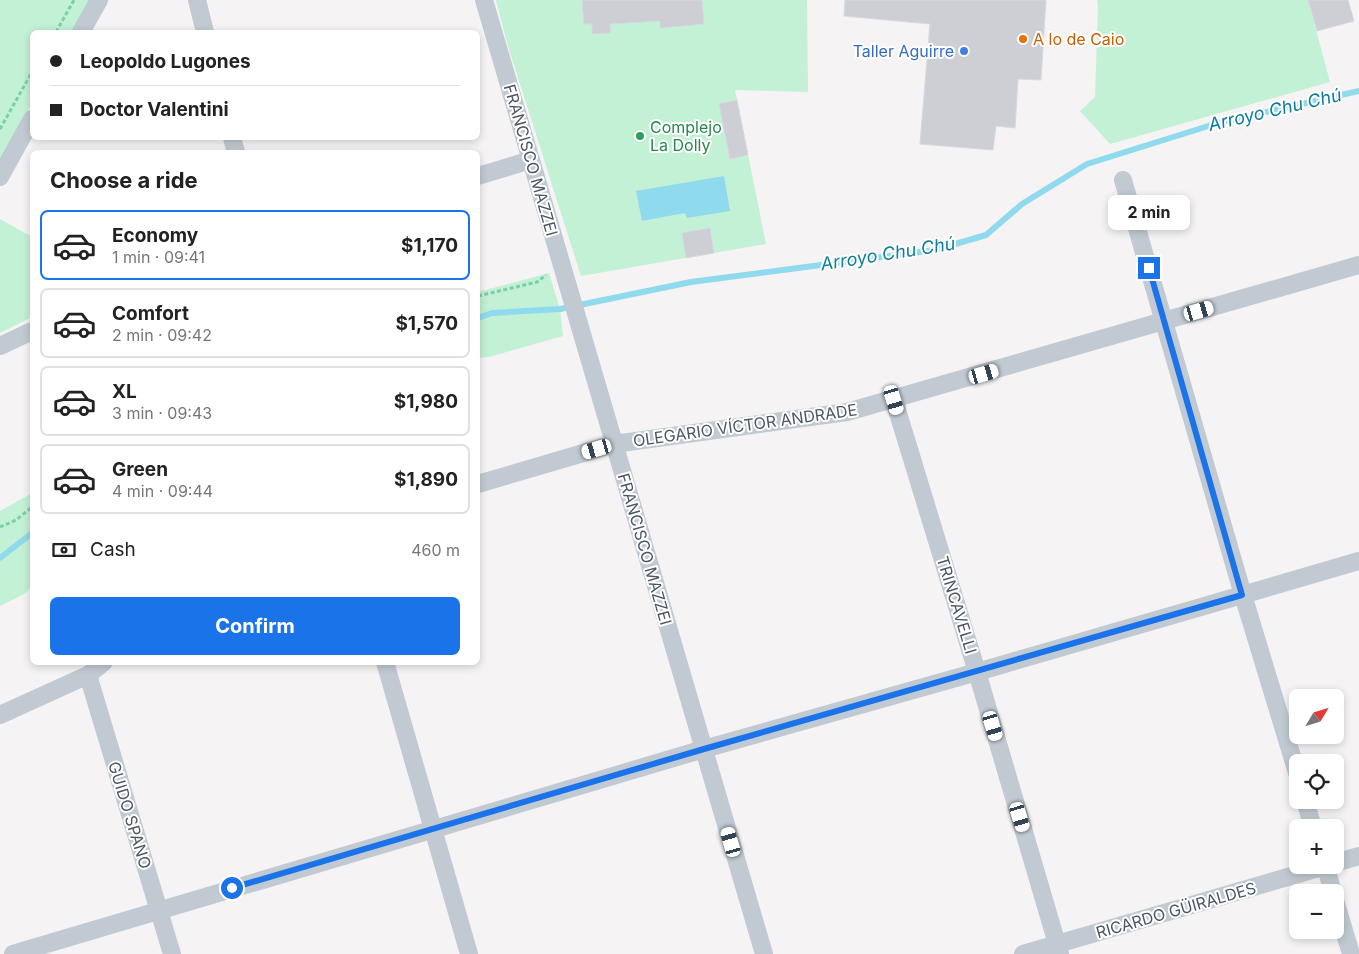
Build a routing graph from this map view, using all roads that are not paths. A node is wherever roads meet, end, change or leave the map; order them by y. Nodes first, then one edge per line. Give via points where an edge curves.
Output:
1 (99, 0) edge
2 (197, 0) edge
3 (484, 0) edge
4 (82, 30) edge
5 (204, 30) edge
6 (30, 123) edge
7 (532, 160) junction
8 (480, 175) edge
9 (0, 177) edge
10 (1123, 180) dead end
11 (1359, 265) edge
12 (1164, 322) junction
13 (30, 332) edge
14 (0, 346) edge
15 (894, 400) junction
16 (614, 444) junction
17 (480, 483) edge
18 (1359, 560) edge
19 (1242, 595) junction
20 (100, 665) edge
21 (386, 665) edge
22 (977, 672) junction
23 (88, 675) junction
24 (0, 715) edge
25 (704, 749) junction
26 (1291, 754) edge
27 (434, 829) junction
28 (1359, 856) edge
29 (1344, 860) edge
30 (1299, 874) edge
31 (159, 910) junction
32 (1344, 930) edge
33 (1058, 949) edge
34 (13, 954) edge
35 (172, 954) edge
36 (469, 954) edge
37 (764, 954) edge
38 (1023, 954) edge
39 (1351, 954) edge

1 - 4 street
2 - 5 street
3 - 7 street, FRANCISCO MAZZEI
6 - 9 street
7 - 8 street
7 - 16 street, FRANCISCO MAZZEI
10 - 12 street
11 - 12 street, OLEGARIO VÍCTOR ANDRADE
12 - 15 street, OLEGARIO VÍCTOR ANDRADE
12 - 19 street
13 - 14 street
15 - 16 street, OLEGARIO VÍCTOR ANDRADE via 847,412
15 - 22 street, TRINCAVELLI
16 - 17 street, OLEGARIO VÍCTOR ANDRADE
16 - 25 street, FRANCISCO MAZZEI
18 - 19 street
19 - 22 street
19 - 26 street
20 - 23 street
21 - 27 street
22 - 25 street
22 - 33 street, TRINCAVELLI
23 - 24 street
23 - 31 street, GUIDO SPANO
25 - 27 street
25 - 37 street, FRANCISCO MAZZEI
27 - 31 street
27 - 36 street
28 - 29 street, RICARDO GÜIRALDES
30 - 33 street, RICARDO GÜIRALDES
31 - 34 street
31 - 35 street, GUIDO SPANO
32 - 39 street
33 - 38 street, RICARDO GÜIRALDES

